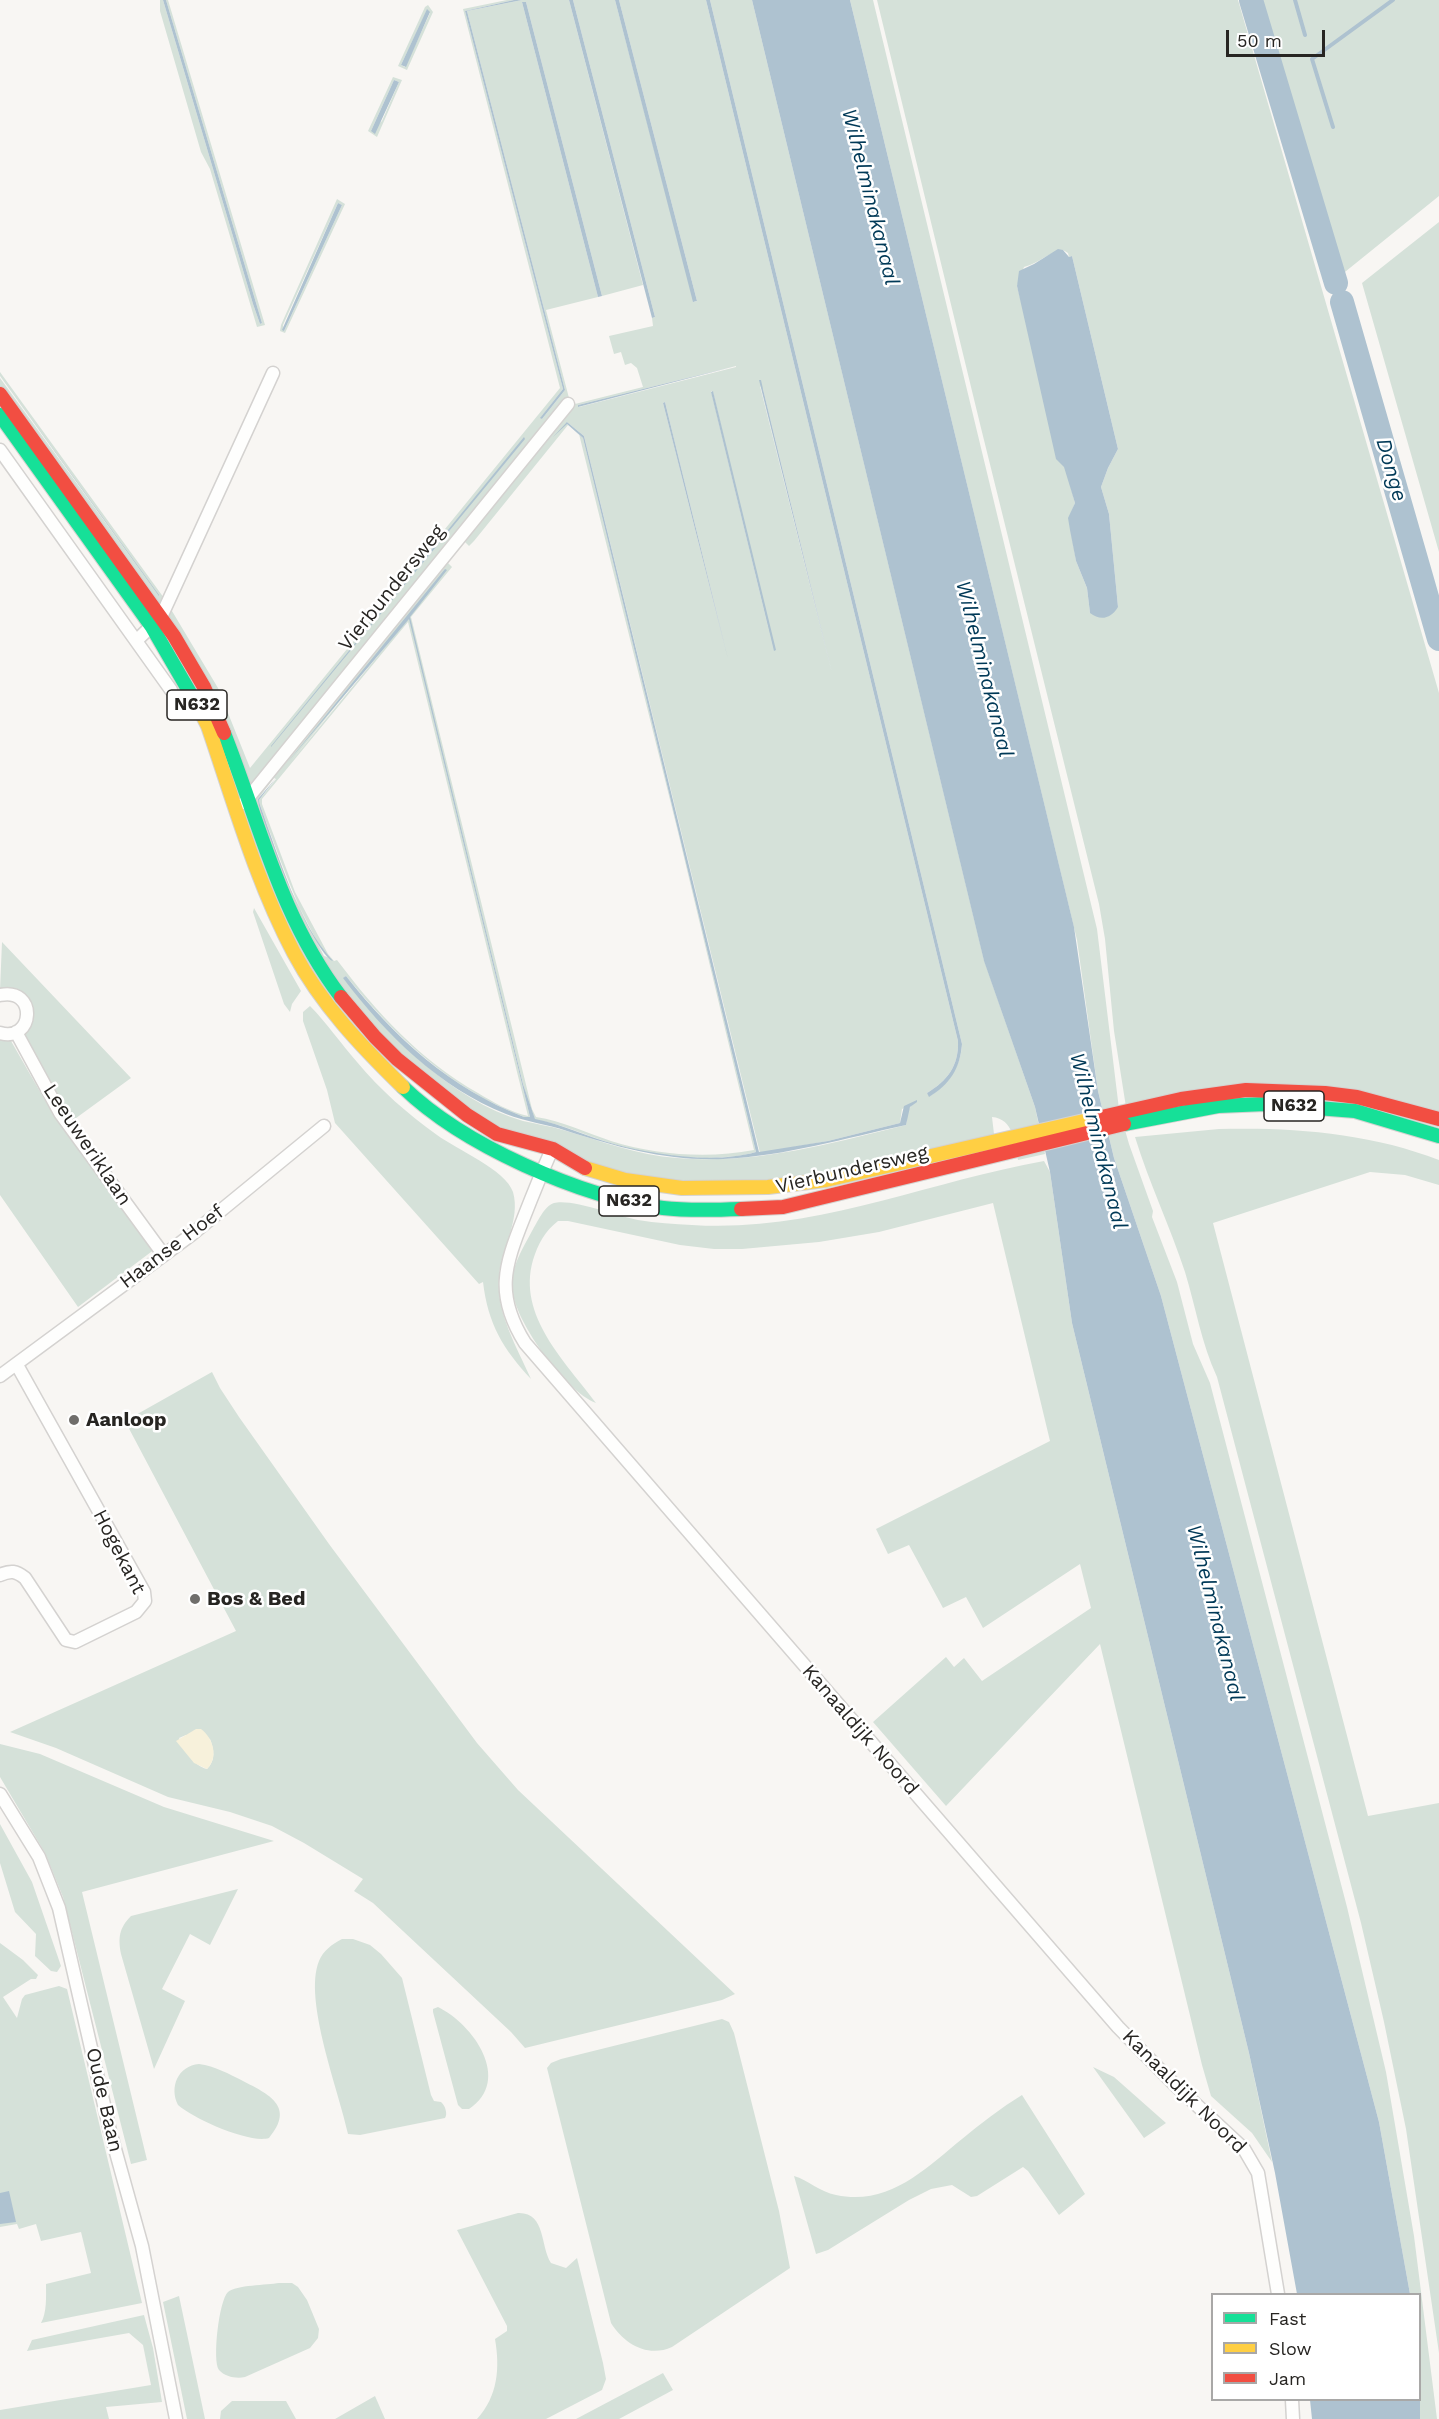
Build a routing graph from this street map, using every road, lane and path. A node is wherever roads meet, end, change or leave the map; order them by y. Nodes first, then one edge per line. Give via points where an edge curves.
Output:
1 (273, 373) dead end
2 (0, 394) edge
3 (568, 404) dead end
4 (0, 415) edge
5 (0, 450) edge
6 (157, 622) junction
7 (137, 640) junction
8 (171, 690) dead end
9 (248, 798) junction
10 (237, 812) junction
11 (0, 995) edge
12 (16, 1032) junction
13 (0, 1033) edge
14 (1145, 1114) junction
15 (1439, 1119) edge
16 (324, 1125) dead end
17 (1439, 1136) edge
18 (1003, 1147) junction
19 (552, 1149) junction
20 (542, 1173) junction
21 (164, 1254) junction
22 (17, 1365) junction
23 (0, 1376) edge
24 (0, 1575) edge
25 (0, 1794) edge
26 (1278, 2293) edge
27 (1292, 2401) edge
28 (176, 2419) edge
29 (1293, 2419) edge

1 - 6 street
2 - 6 main road, Vierbundersweg
3 - 9 street, Vierbundersweg
4 - 6 main road, Vierbundersweg / N632
5 - 7 street
6 - 7 street
6 - 9 main road, Vierbundersweg via 205,688
6 - 10 main road, Vierbundersweg / N632 via 208,726
7 - 8 street
9 - 10 street, Vierbundersweg
9 - 19 main road, Vierbundersweg via 260,840 298,928 322,970 372,1036 423,1083 499,1135
10 - 20 main road, Vierbundersweg / N632 via 278,921 309,978 347,1029 411,1095 468,1137
11 - 12 street via 14,995 27,1008 27,1020
12 - 13 street
12 - 21 street, Leeuweriklaan via 60,1113
14 - 15 main road, Vierbundersweg via 1181,1099 1246,1090 1286,1090 1357,1097
14 - 17 main road, Vierbundersweg / N632 via 1266,1104 1355,1111
14 - 18 main road, Vierbundersweg / N632
16 - 21 street, Haanse Hoef
18 - 19 main road, Vierbundersweg via 775,1188 711,1190 660,1186 595,1173
18 - 20 main road, Vierbundersweg / N632 via 783,1207 664,1208 621,1200
19 - 20 street, Kanaaldijk Noord
20 - 26 street, Kanaaldijk Noord via 512,1246 505,1281 510,1316 525,1343 1118,2026 1174,2085 1244,2149 1258,2172
21 - 22 street, Haanse Hoef
22 - 23 street, Haanse Hoef
22 - 24 street, Hogekant via 144,1592 145,1601 136,1612 75,1642 66,1640 59,1632 25,1578 16,1572
25 - 28 street, Oude Baan via 39,1857 59,1908 110,2131 141,2246
27 - 29 street

